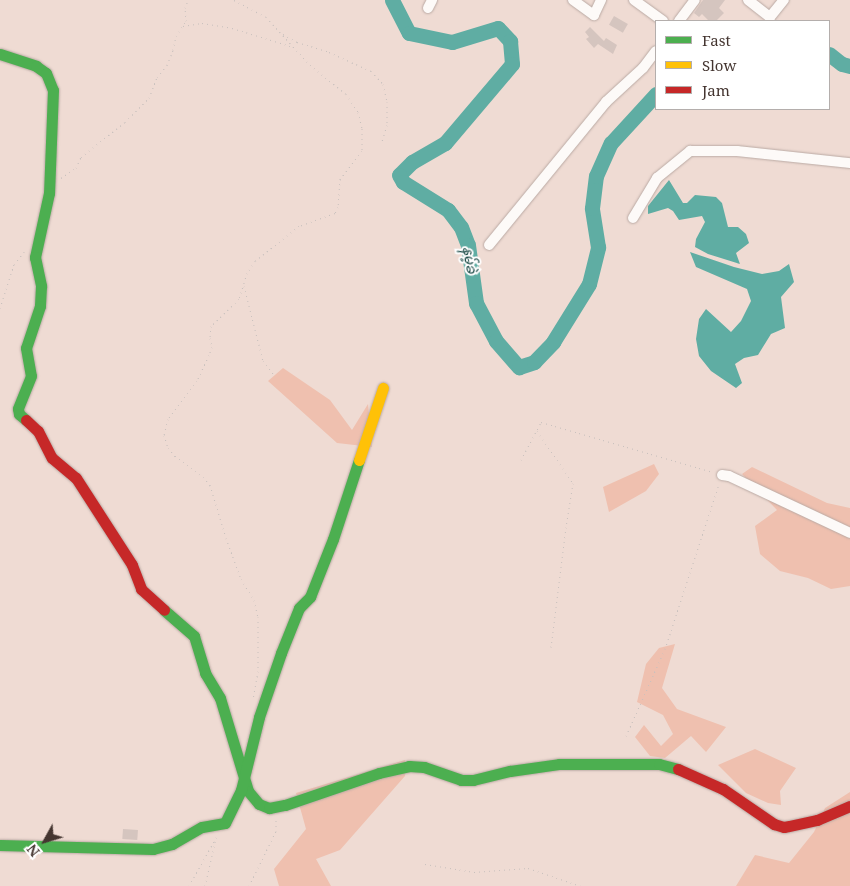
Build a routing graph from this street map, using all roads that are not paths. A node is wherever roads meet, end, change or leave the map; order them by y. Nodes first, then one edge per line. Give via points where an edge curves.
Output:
1 (573, 0) edge
2 (601, 0) edge
3 (634, 0) edge
4 (695, 0) edge
5 (748, 0) edge
6 (784, 0) edge
7 (662, 20) edge
8 (680, 20) edge
9 (655, 52) edge
10 (0, 54) edge
11 (850, 163) edge
12 (633, 218) dead end
13 (488, 245) dead end
14 (383, 388) dead end
15 (722, 475) road end
16 (850, 533) edge
17 (245, 778) junction
18 (850, 806) edge
19 (0, 845) edge

1 - 2 street via 594,15
3 - 7 street
4 - 8 street
5 - 6 street via 770,17
9 - 13 street via 606,102
10 - 17 street via 46,73 53,90 49,193 35,257 41,286 40,306 26,348 31,376 19,414 38,431 52,458 76,478 132,565 141,589 194,636 205,673 220,698
11 - 12 street via 737,152 690,151 657,178
14 - 17 street via 333,539 310,597 298,608 281,653 259,717
15 - 16 street
17 - 18 street via 248,791 259,804 269,808 410,766 472,780 559,764 659,764 723,789 774,824 784,827 816,820
17 - 19 street via 225,823 202,826 172,844 153,848

